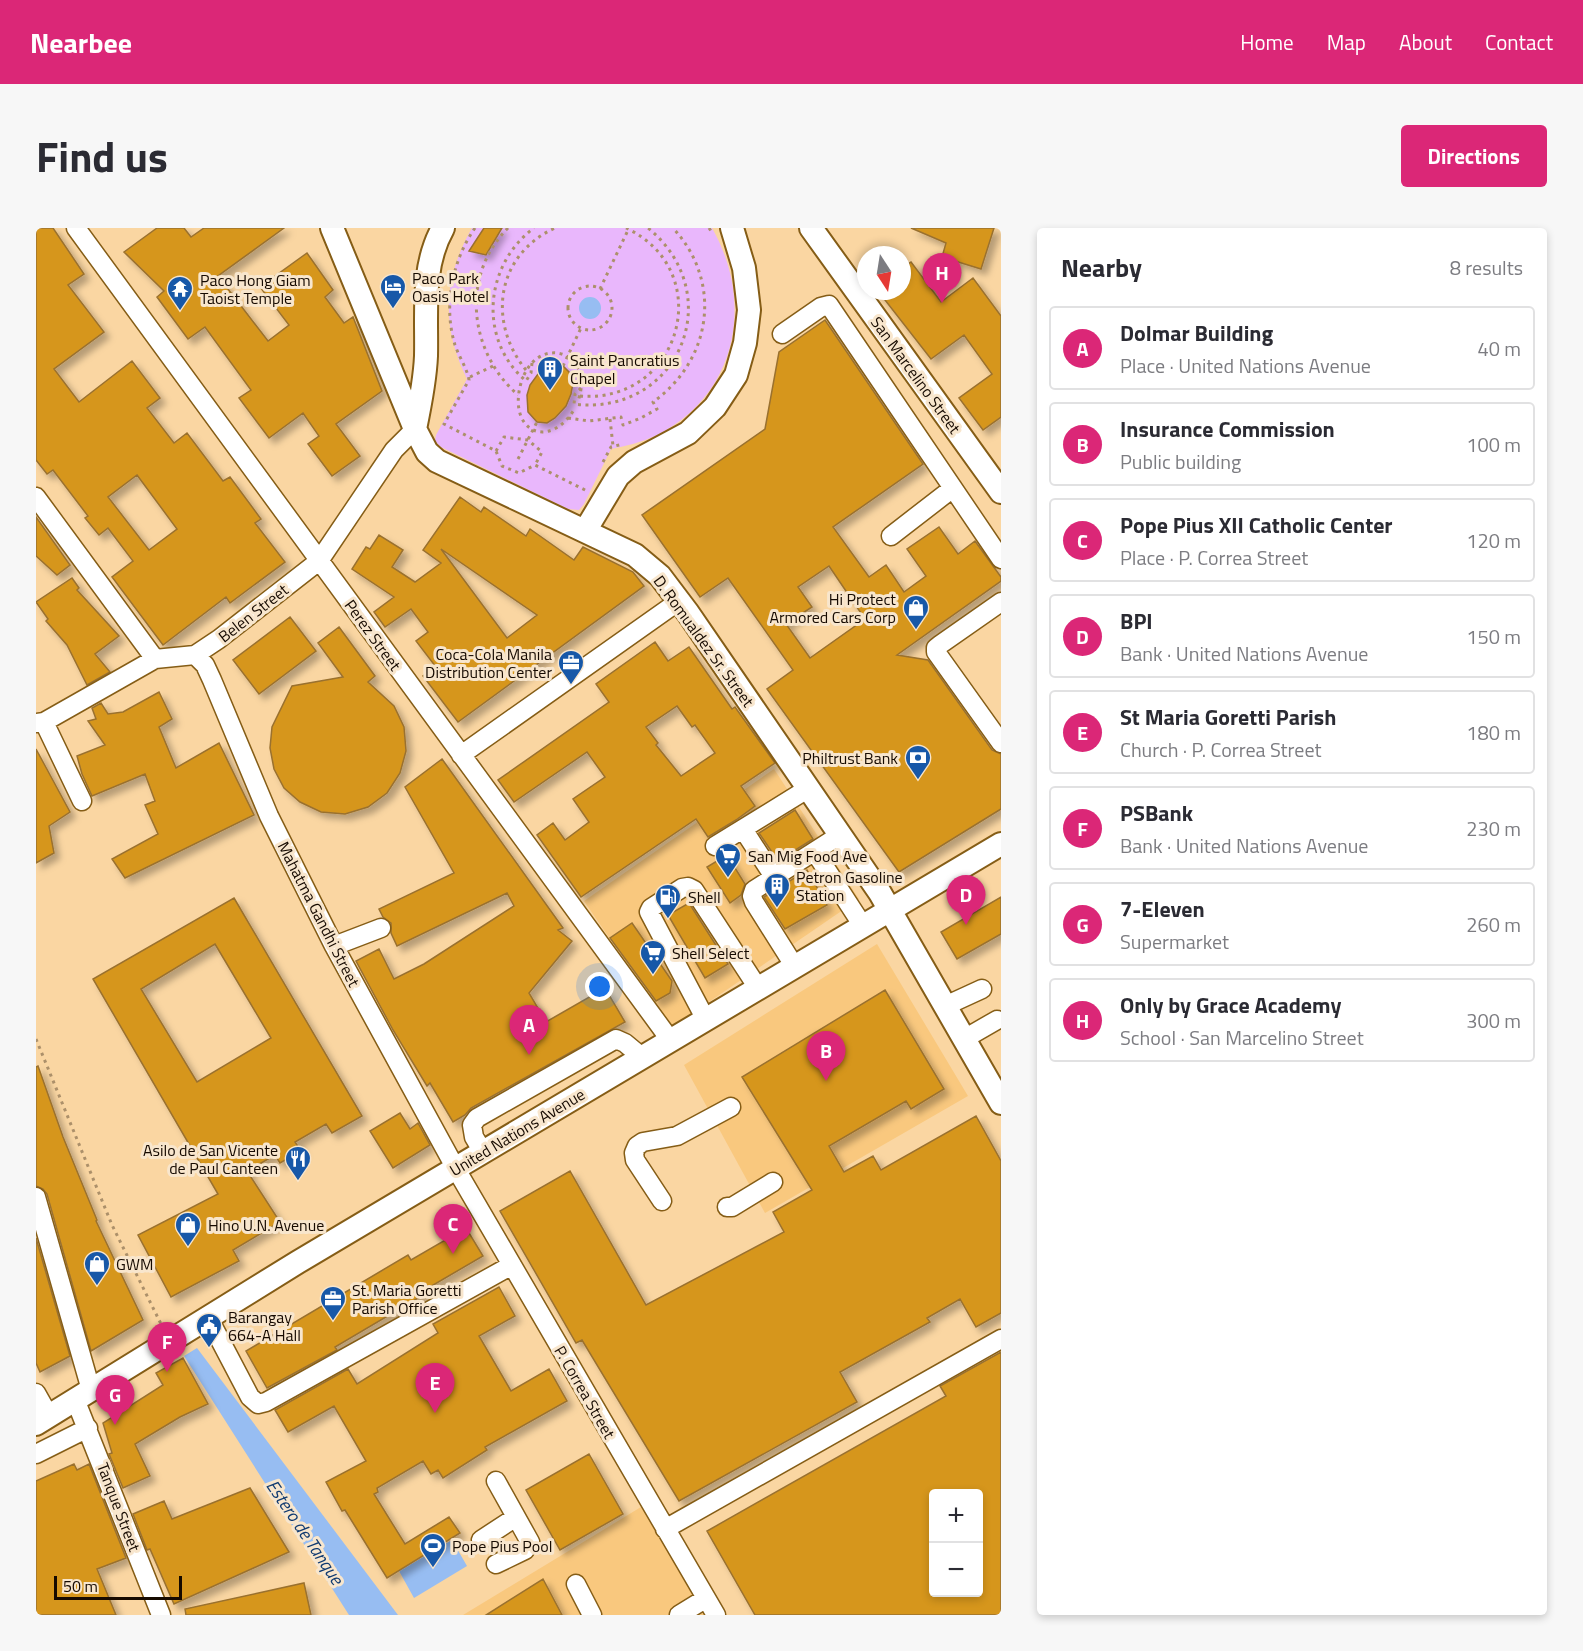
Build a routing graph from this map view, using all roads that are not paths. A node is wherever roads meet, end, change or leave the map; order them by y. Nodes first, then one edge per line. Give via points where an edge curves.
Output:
1 (76, 228) edge
2 (332, 228) edge
3 (443, 228) edge
4 (811, 228) edge
5 (724, 234) edge
6 (782, 334) dead end
7 (415, 429) junction
8 (953, 488) junction
9 (1001, 492) edge
10 (36, 497) edge
11 (585, 531) junction
12 (891, 536) dead end
13 (1001, 559) edge
14 (319, 561) junction
15 (679, 601) junction
16 (1001, 602) edge
17 (195, 655) junction
18 (155, 659) junction
19 (40, 723) edge
20 (1001, 742) edge
21 (461, 755) junction
22 (809, 788) junction
23 (82, 801) dead end
24 (743, 829) junction
25 (840, 835) junction
26 (1001, 844) edge
27 (715, 846) dead end
28 (815, 852) junction
29 (774, 877) junction
30 (891, 910) junction
31 (863, 926) junction
32 (381, 927) dead end
33 (334, 946) junction
34 (795, 967) junction
35 (758, 988) junction
36 (982, 988) dead end
37 (945, 1006) junction
38 (706, 1020) junction
39 (997, 1020) dead end
40 (964, 1039) junction
41 (671, 1041) junction
42 (643, 1058) junction
43 (1001, 1103) edge
44 (731, 1107) dead end
45 (483, 1152) junction
46 (456, 1168) junction
47 (772, 1182) dead end
48 (36, 1197) edge
49 (662, 1202) dead end
50 (727, 1208) dead end
51 (512, 1265) junction
52 (185, 1331) junction
53 (1001, 1339) edge
54 (36, 1393) edge
55 (83, 1395) junction
56 (42, 1420) edge
57 (88, 1428) junction
58 (36, 1454) edge
59 (496, 1481) dead end
60 (516, 1517) junction
61 (665, 1529) junction
62 (481, 1540) dead end
63 (496, 1564) dead end
64 (576, 1584) dead end
65 (705, 1599) junction
66 (161, 1615) edge
67 (592, 1615) edge
68 (679, 1615) edge
69 (716, 1615) edge

1 - 14 street, Perez Street
2 - 7 main road, D. Romualdez Sr. Street
3 - 7 main road via 428,267 425,365
4 - 9 main road, San Marcelino Street
5 - 11 main road via 744,268 749,310 736,375 715,407 688,433 634,462 618,476
6 - 8 street via 829,305
7 - 11 main road, D. Romualdez Sr. Street via 427,452 437,461
7 - 14 street, Belen Street via 394,450
8 - 12 street
8 - 13 street
10 - 18 street
11 - 15 main road, D. Romualdez Sr. Street via 635,555 660,576
14 - 17 street, Belen Street
14 - 21 street, Perez Street
15 - 21 street
15 - 22 main road, D. Romualdez Sr. Street
16 - 20 street via 936,648 936,652
17 - 18 street, Belen Street
17 - 33 street, Mahatma Gandhi Street via 205,664 269,816
18 - 19 street, Belen Street
19 - 23 street
21 - 41 street, Perez Street
22 - 24 street
22 - 25 main road, D. Romualdez Sr. Street
24 - 27 street
24 - 29 street
25 - 28 street
25 - 30 main road, D. Romualdez Sr. Street
26 - 30 main road, United Nations Avenue
28 - 29 street
28 - 31 street
29 - 34 street via 754,890 752,896
30 - 31 main road, United Nations Avenue
30 - 37 main road, D. Romualdez Sr. Street
31 - 34 main road, United Nations Avenue
32 - 33 street
33 - 46 street, Mahatma Gandhi Street
34 - 35 main road, United Nations Avenue
35 - 38 main road, United Nations Avenue
35 - 38 street via 694,890 682,888 649,912
36 - 37 street
37 - 40 main road, D. Romualdez Sr. Street
38 - 41 main road, United Nations Avenue
39 - 40 street
40 - 43 main road, D. Romualdez Sr. Street
41 - 42 main road, United Nations Avenue
42 - 45 main road, United Nations Avenue
42 - 45 street via 616,1039 477,1118 472,1125 474,1137
44 - 49 street via 678,1136 638,1146 635,1160
45 - 46 main road, United Nations Avenue
46 - 51 street, P. Correa Street
46 - 52 main road, United Nations Avenue
47 - 50 street
48 - 55 street, Tanque Street
51 - 52 street via 258,1404
51 - 61 street, P. Correa Street
52 - 55 main road, United Nations Avenue
53 - 61 street
54 - 56 street
55 - 56 main road, United Nations Avenue
55 - 57 street, Tanque Street
57 - 58 street
57 - 66 street, Tanque Street
59 - 60 street
60 - 62 street
60 - 63 street via 530,1542 525,1550
61 - 65 street, P. Correa Street
64 - 67 street
65 - 68 street
65 - 69 street, P. Correa Street

